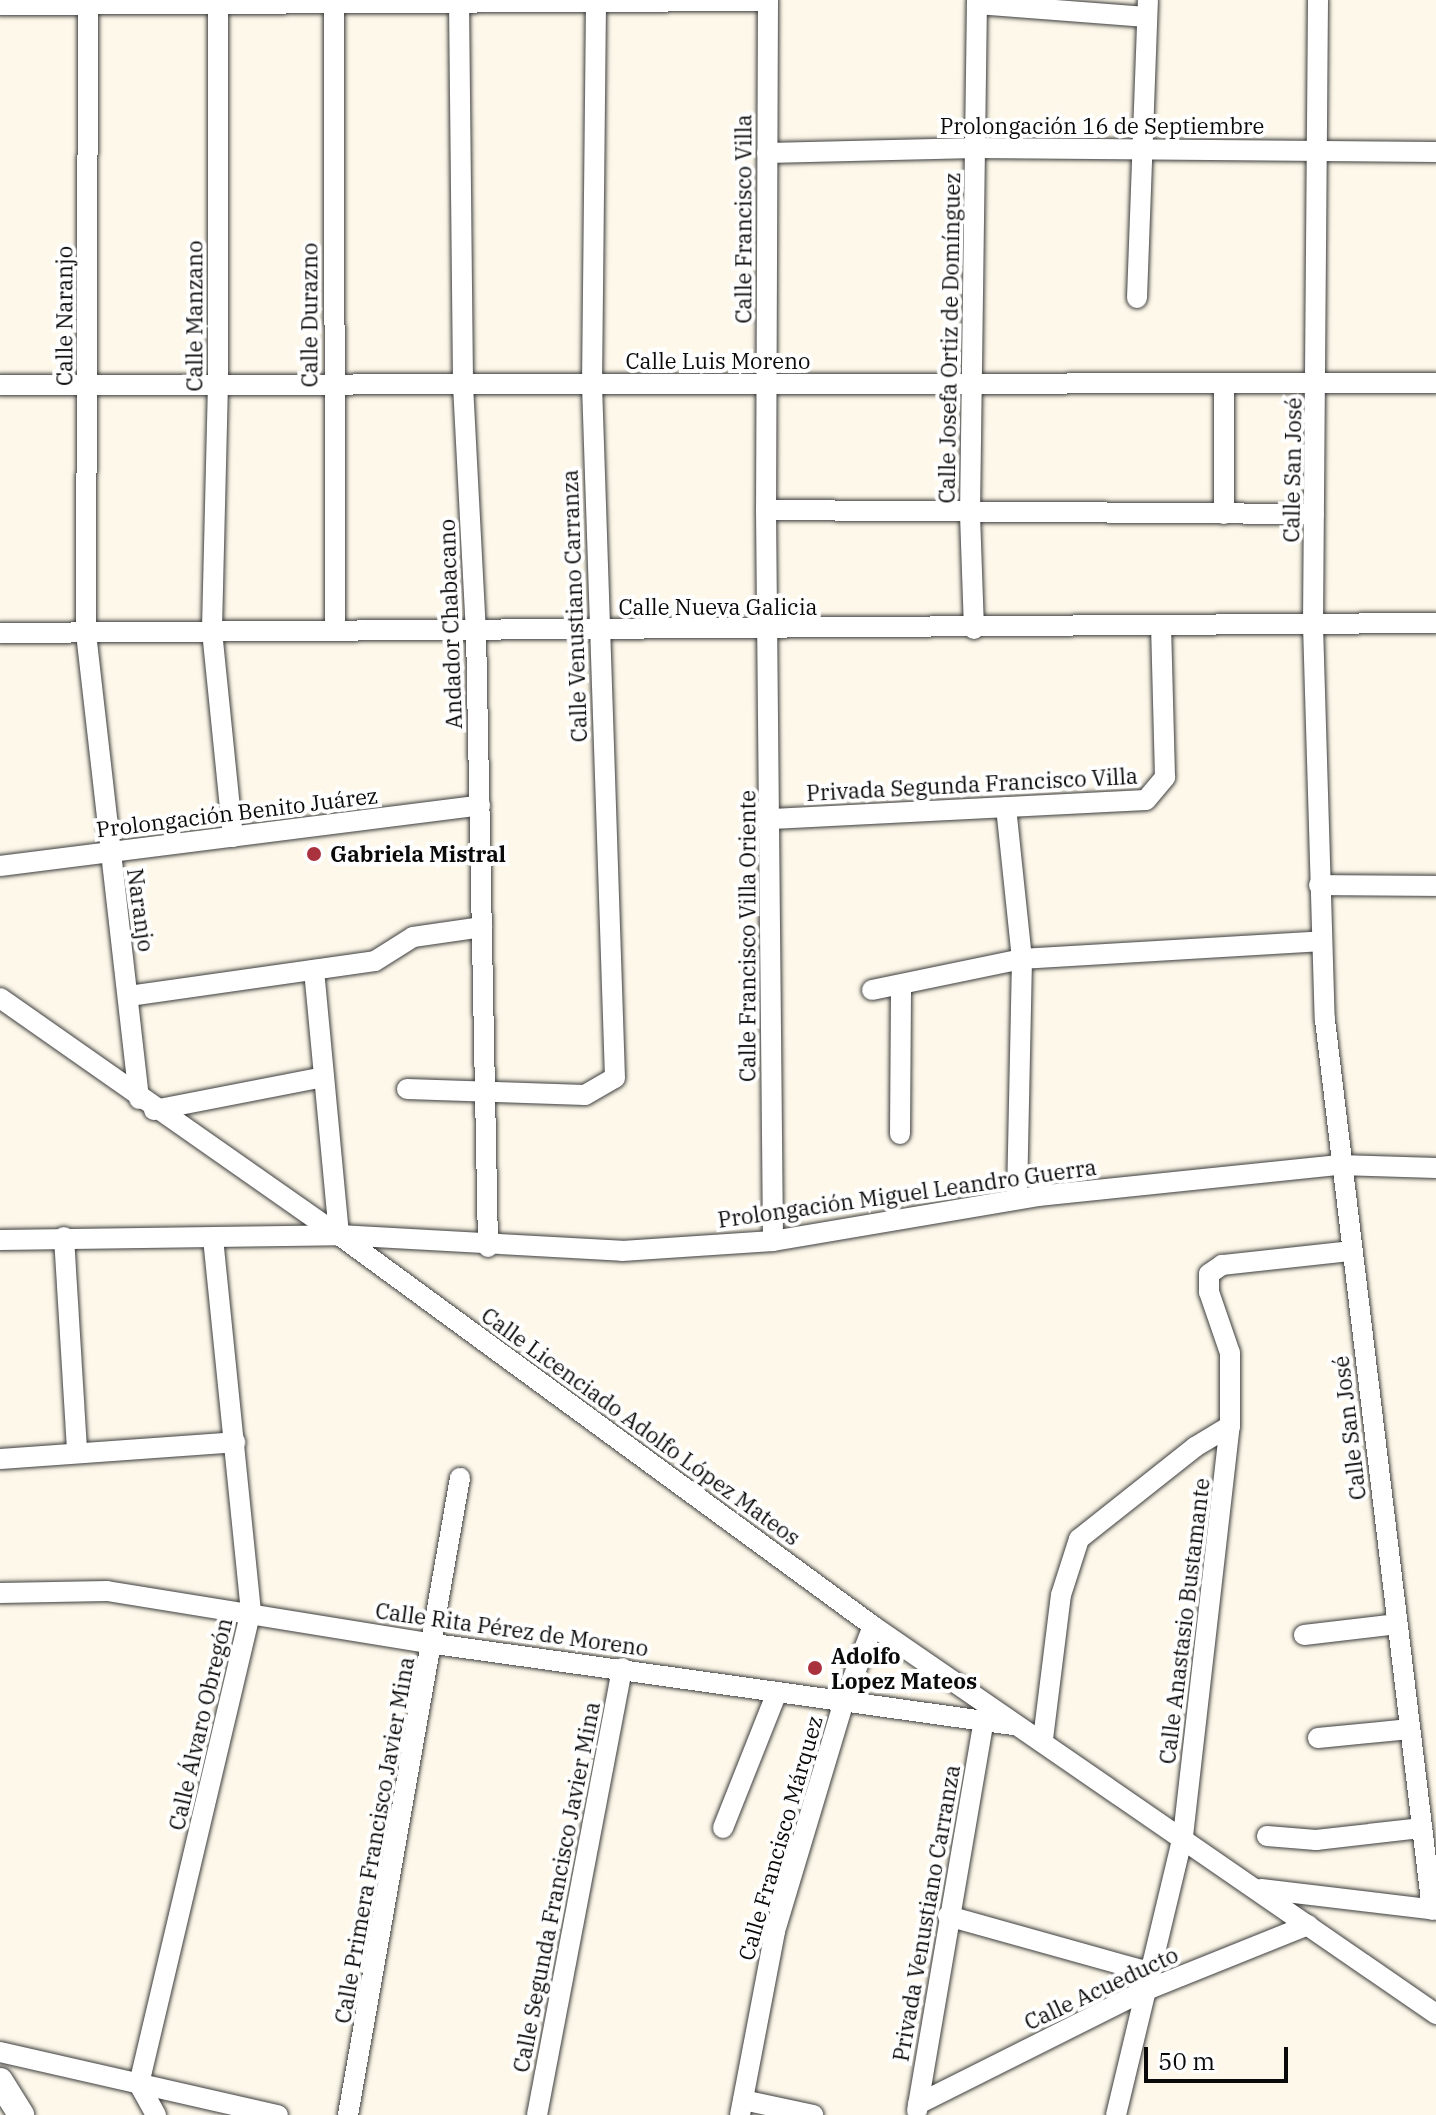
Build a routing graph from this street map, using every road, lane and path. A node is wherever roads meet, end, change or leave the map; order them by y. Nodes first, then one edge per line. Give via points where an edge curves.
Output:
1 (1318, 0) edge
2 (459, 1) edge
3 (596, 1) edge
4 (768, 1) edge
5 (88, 2) edge
6 (218, 2) edge
7 (334, 2) edge
8 (977, 2) edge
9 (0, 5) edge
10 (1147, 9) edge
11 (976, 148) junction
12 (1142, 149) junction
13 (1314, 151) junction
14 (1436, 152) edge
15 (767, 153) junction
16 (1137, 298) dead end
17 (88, 382) junction
18 (218, 383) junction
19 (1318, 383) junction
20 (1436, 383) edge
21 (333, 384) junction
22 (1224, 384) junction
23 (0, 385) edge
24 (463, 385) junction
25 (592, 385) junction
26 (766, 385) junction
27 (974, 385) junction
28 (766, 510) junction
29 (970, 514) junction
30 (1224, 514) junction
31 (1314, 514) junction
32 (1436, 623) edge
33 (1313, 625) junction
34 (1161, 626) junction
35 (335, 629) junction
36 (974, 629) junction
37 (769, 630) junction
38 (212, 631) junction
39 (476, 631) junction
40 (597, 632) junction
41 (0, 633) edge
42 (86, 633) junction
43 (480, 805) junction
44 (1006, 807) junction
45 (772, 819) junction
46 (233, 837) junction
47 (108, 853) junction
48 (0, 866) edge
49 (1319, 885) junction
50 (1436, 886) edge
51 (482, 927) junction
52 (1321, 941) junction
53 (1022, 959) junction
54 (314, 970) junction
55 (901, 986) junction
56 (872, 990) dead end
57 (129, 996) junction
58 (0, 998) edge
59 (324, 1077) junction
60 (407, 1089) dead end
61 (488, 1089) junction
62 (146, 1104) junction
63 (900, 1134) dead end
64 (1339, 1165) junction
65 (1436, 1168) edge
66 (1017, 1199) junction
67 (339, 1235) junction
68 (64, 1237) junction
69 (213, 1239) junction
70 (0, 1240) edge
71 (773, 1241) junction
72 (488, 1247) junction
73 (1351, 1251) junction
74 (1230, 1426) junction
75 (235, 1442) junction
76 (77, 1451) junction
77 (0, 1459) edge
78 (460, 1478) dead end
79 (0, 1593) edge
80 (251, 1612) junction
81 (1397, 1624) junction
82 (873, 1626) junction
83 (1304, 1635) dead end
84 (435, 1644) junction
85 (622, 1668) junction
86 (777, 1692) junction
87 (844, 1701) junction
88 (984, 1720) junction
89 (1017, 1725) junction
90 (1410, 1729) junction
91 (1318, 1738) dead end
92 (1043, 1739) junction
93 (723, 1828) dead end
94 (1422, 1828) junction
95 (1183, 1836) junction
96 (1267, 1836) dead end
97 (1257, 1889) junction
98 (1434, 1910) edge
99 (948, 1916) junction
100 (1308, 1925) junction
101 (1147, 1982) junction
102 (1436, 2014) edge
103 (0, 2052) edge
104 (0, 2081) edge
105 (139, 2084) junction
106 (742, 2107) edge
107 (917, 2109) edge
108 (21, 2115) edge
109 (156, 2115) edge
110 (278, 2115) edge
111 (348, 2115) edge
112 (537, 2115) edge
113 (813, 2115) edge
114 (1116, 2115) edge

1 - 13 street, Calle San José
2 - 3 street
2 - 7 street
2 - 24 street, Andador Chabacano
3 - 4 street
3 - 25 street, Calle Venustiano Carranza
4 - 15 street, Calle Francisco Villa
5 - 6 street
5 - 9 street
5 - 17 street, Calle Naranjo
6 - 7 street
6 - 18 street, Calle Manzano
7 - 21 street, Calle Durazno
8 - 10 street
8 - 11 street, Calle Josefa Ortiz de Domínguez
10 - 12 street
11 - 12 street, Prolongación 16 de Septiembre
11 - 15 street, Prolongación 16 de Septiembre
11 - 27 street, Calle Josefa Ortiz de Domínguez
12 - 13 street, Prolongación 16 de Septiembre
12 - 16 street
13 - 14 street, Prolongación 16 de Septiembre
13 - 19 street, Calle San José
15 - 26 street, Calle Francisco Villa
17 - 18 street, Calle Luis Moreno
17 - 23 street, Calle Luis Moreno
17 - 42 street, Calle Naranjo
18 - 21 street, Calle Luis Moreno
18 - 38 street, Calle Manzano
19 - 20 street, Calle Luis Moreno
19 - 22 street, Calle Luis Moreno
19 - 31 street, Calle San José
21 - 24 street, Calle Luis Moreno
21 - 35 street, Calle Durazno
22 - 27 street, Calle Luis Moreno
22 - 30 street
24 - 25 street, Calle Luis Moreno
24 - 39 street, Andador Chabacano
25 - 26 street, Calle Luis Moreno
25 - 40 street, Calle Venustiano Carranza
26 - 27 street, Calle Luis Moreno
26 - 28 street, Calle Francisco Villa
27 - 29 street, Calle Josefa Ortiz de Domínguez
28 - 29 street
28 - 37 street, Calle Francisco Villa
29 - 30 street
29 - 36 street, Calle Josefa Ortiz de Domínguez
30 - 31 street
31 - 33 street, Calle San José
32 - 33 street, Calle Nueva Galicia
33 - 34 street, Calle Nueva Galicia
33 - 49 street, Calle San José
34 - 36 street, Calle Nueva Galicia
34 - 44 street, Privada Segunda Francisco Villa via 1165,777 1146,800
35 - 38 street, Calle Nueva Galicia
35 - 39 street, Calle Nueva Galicia
36 - 37 street, Calle Nueva Galicia
37 - 40 street, Calle Nueva Galicia
37 - 45 street, Calle Francisco Villa Oriente
38 - 42 street, Calle Nueva Galicia
38 - 46 street, Calle Manzano
39 - 40 street, Calle Nueva Galicia
39 - 43 street, Andador Chabacano
40 - 61 street, Calle Venustiano Carranza via 615,1078 585,1095
41 - 42 street, Calle Nueva Galicia
42 - 47 street, Naranjo
43 - 46 street, Prolongación Benito Juárez
43 - 51 street, Andador Chabacano
44 - 45 street, Privada Segunda Francisco Villa
44 - 53 street
45 - 71 street, Calle Francisco Villa Oriente
46 - 47 street, Prolongación Benito Juárez
47 - 48 street, Prolongación Benito Juárez
47 - 57 street, Naranjo
49 - 50 street
49 - 52 street, Calle San José
51 - 54 street via 413,937 375,961
51 - 61 street, Andador Chabacano
52 - 53 street
52 - 64 street, Calle San José
53 - 55 street
53 - 66 street
54 - 57 street
54 - 59 street
55 - 56 street
55 - 63 street
57 - 62 street, Naranjo
58 - 62 street, Calle Licenciado Adolfo López Mateos
59 - 62 street
59 - 67 street
60 - 61 street
61 - 72 street, Andador Chabacano
62 - 67 street, Calle Licenciado Adolfo López Mateos
64 - 65 street, Prolongación Miguel Leandro Guerra
64 - 66 street, Prolongación Miguel Leandro Guerra
64 - 73 street, Calle San José
66 - 71 street, Prolongación Miguel Leandro Guerra
67 - 69 street, Prolongación Miguel Leandro Guerra
67 - 72 street, Prolongación Miguel Leandro Guerra
67 - 82 street, Calle Licenciado Adolfo López Mateos
68 - 69 street, Prolongación Miguel Leandro Guerra
68 - 70 street, Prolongación Miguel Leandro Guerra
68 - 76 street
69 - 75 street, Calle Álvaro Obregón
71 - 72 street, Prolongación Miguel Leandro Guerra via 622,1251
73 - 74 street, Calle Anastasio Bustamante via 1222,1265 1209,1274 1209,1292 1230,1353
73 - 81 street, Calle San José
74 - 92 street via 1195,1447 1079,1539 1061,1595
74 - 95 street, Calle Anastasio Bustamante
75 - 76 street
75 - 80 street, Calle Álvaro Obregón
76 - 77 street
78 - 84 street, Calle Primera Francisco Javier Mina
79 - 80 street, Calle Rita Pérez de Moreno via 107,1591
80 - 84 street, Calle Rita Pérez de Moreno
80 - 105 street, Calle Álvaro Obregón
81 - 83 street
81 - 90 street, Calle San José
82 - 87 street, Calle Francisco Márquez
82 - 89 street, Calle Licenciado Adolfo López Mateos
84 - 85 street, Calle Rita Pérez de Moreno
84 - 111 street, Calle Primera Francisco Javier Mina
85 - 86 street, Calle Rita Pérez de Moreno
85 - 112 street, Calle Segunda Francisco Javier Mina
86 - 87 street, Calle Rita Pérez de Moreno
86 - 93 street
87 - 88 street, Calle Rita Pérez de Moreno
87 - 106 street, Calle Francisco Márquez via 775,1931
88 - 89 street, Calle Rita Pérez de Moreno
88 - 99 street, Privada Venustiano Carranza
89 - 92 street, Calle Licenciado Adolfo López Mateos
90 - 91 street
90 - 94 street, Calle San José
92 - 95 street, Calle Licenciado Adolfo López Mateos
94 - 96 street via 1316,1840
94 - 98 street, Calle San José
95 - 97 street, Calle Licenciado Adolfo López Mateos
95 - 101 street, Calle Anastasio Bustamante
97 - 98 street
97 - 100 street, Calle Licenciado Adolfo López Mateos
99 - 101 street
99 - 107 street, Privada Venustiano Carranza
100 - 101 street, Calle Acueducto
100 - 102 street, Calle Licenciado Adolfo López Mateos
101 - 107 street, Calle Acueducto
101 - 114 street, Calle Anastasio Bustamante
103 - 105 street
104 - 108 street
105 - 109 street
105 - 110 street
106 - 113 street

